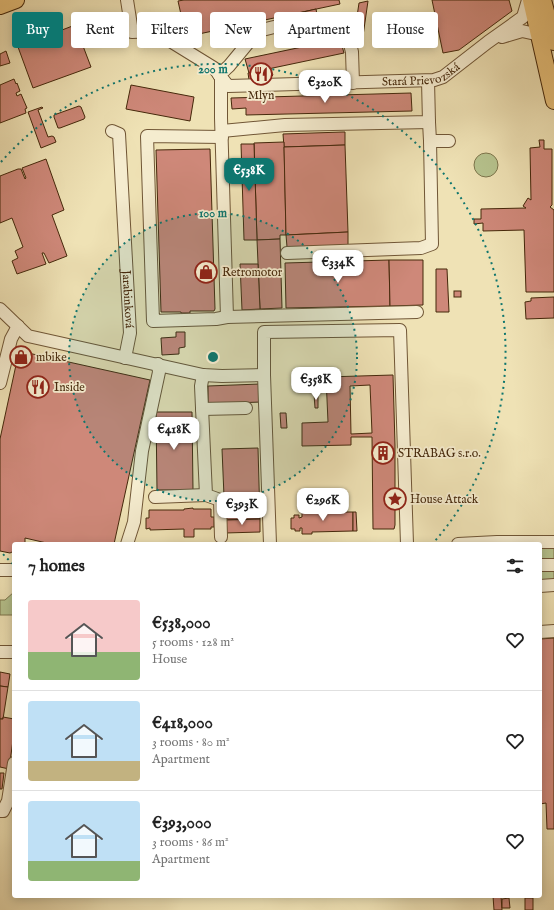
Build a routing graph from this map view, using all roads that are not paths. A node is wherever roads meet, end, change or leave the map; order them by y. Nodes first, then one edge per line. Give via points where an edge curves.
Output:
1 (16, 0) edge
2 (127, 0) edge
3 (530, 0) edge
4 (543, 0) edge
5 (0, 6) edge
6 (547, 39) edge
7 (488, 42) junction
8 (220, 76) junction
9 (428, 81) junction
10 (353, 83) junction
11 (554, 101) edge
12 (429, 122) junction
13 (112, 131) dead end
14 (222, 134) junction
15 (430, 141) junction
16 (449, 141) dead end
17 (287, 253) dead end
18 (0, 309) edge
19 (417, 312) dead end
20 (226, 317) junction
21 (18, 326) junction
22 (125, 358) junction
23 (158, 364) junction
24 (264, 374) junction
25 (203, 375) junction
26 (0, 382) edge
27 (246, 408) dead end
28 (202, 409) junction
29 (206, 495) junction
30 (155, 497) dead end
31 (220, 537) dead end
32 (128, 542) edge
33 (270, 542) edge
34 (407, 542) edge
35 (542, 542) edge
36 (554, 542) edge
37 (542, 565) edge
38 (554, 565) edge
39 (0, 570) edge
40 (12, 570) edge
41 (554, 585) edge
42 (542, 586) edge
43 (554, 631) edge
44 (542, 632) edge
45 (0, 652) edge
46 (12, 652) edge
47 (12, 776) edge
48 (0, 811) edge

1 - 5 main road
2 - 8 street, Stará Prievozská via 132,32 154,31 214,68
3 - 6 main road
3 - 7 street, Stará Prievozská via 523,17
4 - 6 main road
6 - 7 street, Stará Prievozská via 522,31
6 - 11 main road
7 - 9 street, Stará Prievozská via 443,77
8 - 10 street, Stará Prievozská via 228,86
8 - 10 street via 248,43 250,33 282,25 291,30 300,42 347,32 352,52
8 - 14 street
9 - 10 street, Stará Prievozská
9 - 12 street
12 - 14 street via 285,125
12 - 15 street
13 - 22 street, Jarabinková via 119,134 130,333
14 - 20 street
14 - 20 street via 147,136 153,321
15 - 16 street
15 - 17 street via 432,244 421,248
18 - 21 street
19 - 20 street
21 - 22 street via 28,336
21 - 26 street via 11,339
22 - 23 street
23 - 25 street
23 - 32 street via 159,372 142,452 134,522
24 - 25 street via 223,371
24 - 33 street
24 - 34 street via 264,332 400,330
25 - 28 street
27 - 28 street
28 - 29 street
29 - 30 street
29 - 31 street via 220,500
35 - 36 street
37 - 38 street
39 - 40 street
41 - 42 street
43 - 44 street
45 - 46 street
47 - 48 street via 8,801 3,811

